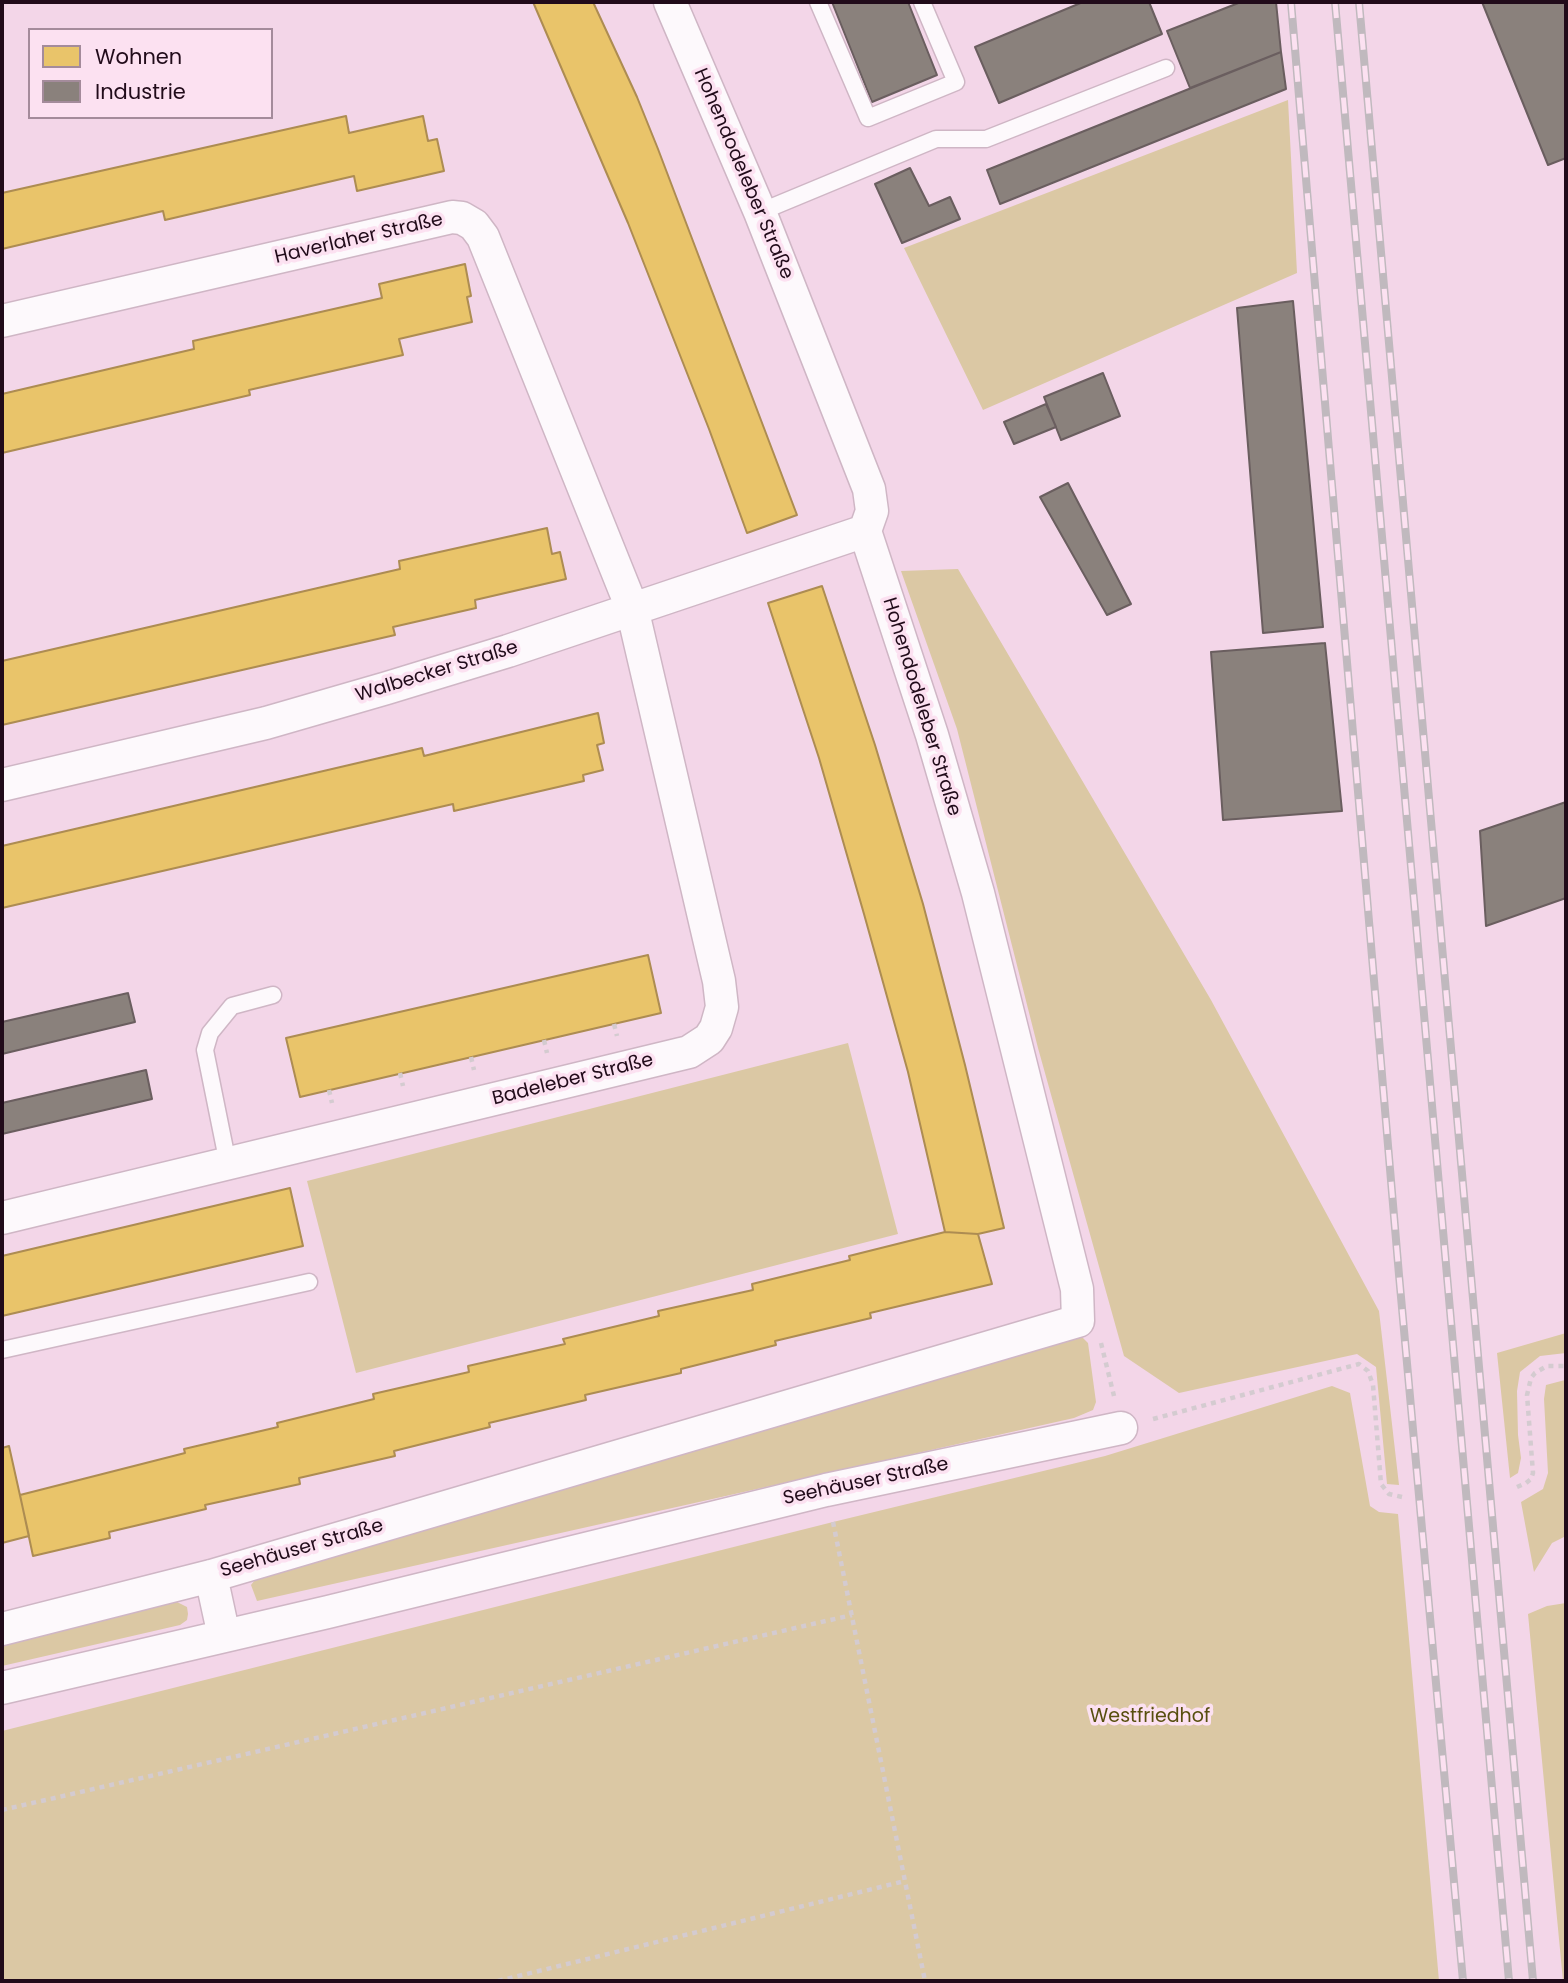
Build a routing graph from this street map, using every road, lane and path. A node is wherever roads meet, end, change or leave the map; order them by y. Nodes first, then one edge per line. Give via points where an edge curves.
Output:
1 (670, 2) edge
2 (818, 2) edge
3 (922, 2) edge
4 (1166, 68) dead end
5 (760, 212) junction
6 (2, 321) edge
7 (865, 531) junction
8 (632, 608) junction
9 (2, 785) edge
10 (273, 995) dead end
11 (228, 1164) junction
12 (2, 1218) edge
13 (309, 1282) dead end
14 (1078, 1321) junction
15 (2, 1350) edge
16 (1566, 1367) edge
17 (1121, 1428) junction
18 (1517, 1487) dead end
19 (826, 1490) junction
20 (1402, 1497) dead end
21 (211, 1576) junction
22 (852, 1615) junction
23 (2, 1629) edge
24 (224, 1636) junction
25 (2, 1688) edge
26 (2, 1810) edge
27 (905, 1881) junction
28 (498, 1981) edge
29 (925, 1981) edge

1 - 5 street, Hohendodeleber Straße
2 - 3 lane via 868,118 956,82
4 - 5 lane via 986,139 936,139
5 - 7 street, Hohendodeleber Straße via 869,489 872,511
6 - 8 street, Haverlaher Straße via 450,218 465,219 483,237
7 - 8 street, Walbecker Straße
7 - 14 street, Hohendodeleber Straße via 978,893 1077,1289
8 - 9 street, Walbecker Straße via 508,651 266,723
8 - 11 street, Badeleber Straße via 719,981 722,1007 709,1039 689,1052
10 - 11 lane via 232,1006 210,1034 205,1050
11 - 12 street, Badeleber Straße
13 - 15 lane
14 - 17 path via 1101,1340
14 - 21 street, Seehäuser Straße
16 - 18 path via 1547,1366 1531,1378 1527,1395 1533,1473
17 - 19 street, Seehäuser Straße
17 - 20 path via 1359,1364 1368,1371 1373,1385 1381,1484 1389,1494
19 - 22 path
19 - 24 street, Seehäuser Straße
21 - 23 street, Seehäuser Straße
21 - 24 street, Seehäuser Straße
22 - 26 path
22 - 27 path
24 - 25 street, Seehäuser Straße
27 - 28 path
27 - 29 path

